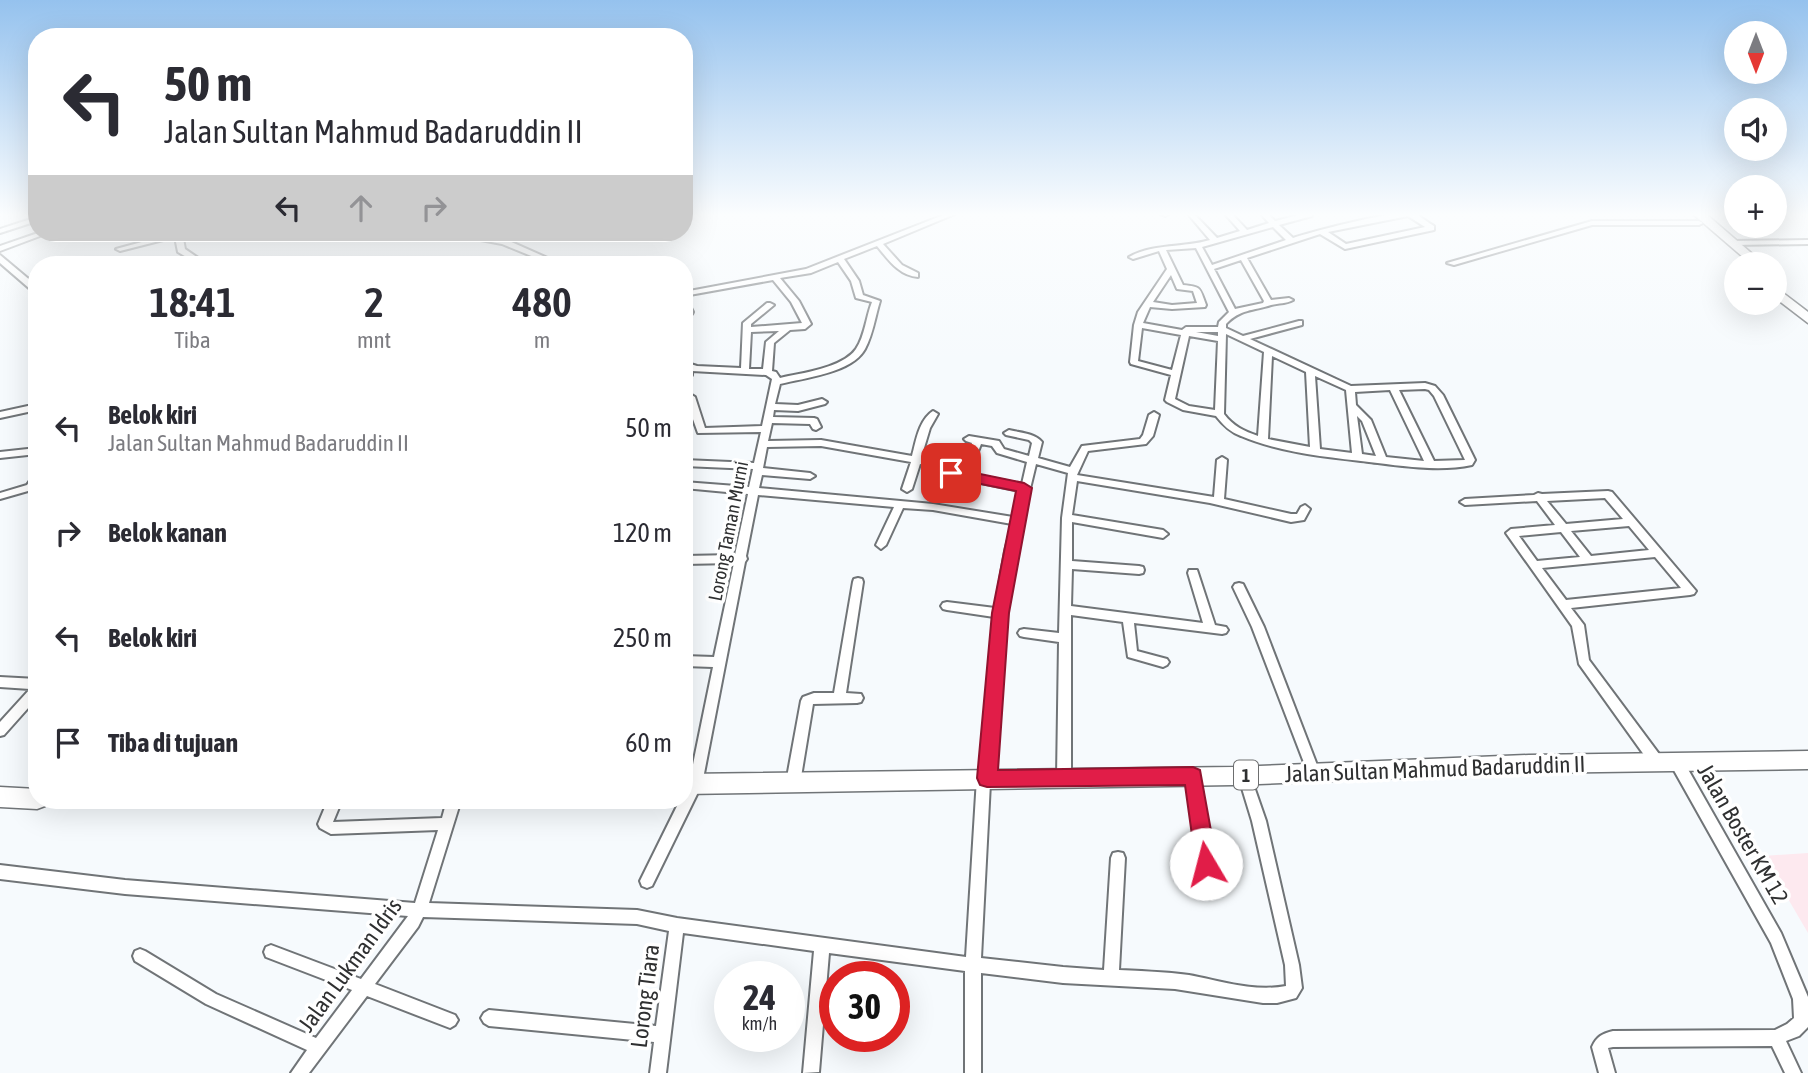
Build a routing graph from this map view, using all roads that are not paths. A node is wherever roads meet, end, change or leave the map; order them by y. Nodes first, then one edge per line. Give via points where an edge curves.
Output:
1 (7, 264) edge
2 (826, 264) edge
3 (843, 264) edge
4 (897, 264) edge
5 (1169, 264) edge
6 (1208, 264) edge
7 (1225, 264) edge
8 (1247, 264) edge
9 (1210, 268) junction
10 (1171, 269) junction
11 (915, 275) dead end
12 (776, 278) junction
13 (28, 284) edge
14 (1160, 285) junction
15 (1180, 287) junction
16 (1787, 289) edge
17 (693, 292) edge
18 (1289, 300) dead end
19 (1787, 301) edge
20 (1268, 303) junction
21 (1147, 304) junction
22 (770, 305) dead end
23 (1808, 307) edge
24 (1233, 312) junction
25 (1808, 319) edge
26 (1299, 323) dead end
27 (1138, 326) junction
28 (788, 328) junction
29 (747, 330) junction
30 (1184, 334) junction
31 (1222, 334) junction
32 (1241, 339) junction
33 (1268, 350) junction
34 (693, 367) edge
35 (1310, 370) junction
36 (745, 371) junction
37 (767, 372) junction
38 (1176, 373) junction
39 (775, 382) junction
40 (1393, 387) junction
41 (1350, 389) junction
42 (822, 401) dead end
43 (693, 406) edge
44 (770, 407) junction
45 (1354, 407) junction
46 (28, 409) edge
47 (933, 414) dead end
48 (1219, 414) junction
49 (0, 415) edge
50 (1154, 415) dead end
51 (767, 424) junction
52 (816, 427) dead end
53 (1009, 433) dead end
54 (1263, 439) junction
55 (763, 444) junction
56 (1315, 450) junction
57 (28, 452) edge
58 (0, 455) edge
59 (1357, 457) junction
60 (918, 459) junction
61 (1032, 459) junction
62 (1222, 460) dead end
63 (1382, 460) junction
64 (693, 464) edge
65 (1430, 464) junction
66 (948, 466) junction
67 (758, 469) junction
68 (1073, 474) junction
69 (810, 476) dead end
70 (693, 486) edge
71 (28, 487) edge
72 (1024, 488) junction
73 (907, 489) dead end
74 (755, 492) junction
75 (0, 496) edge
76 (1538, 496) junction
77 (1219, 500) junction
78 (1465, 502) dead end
79 (901, 504) junction
80 (1305, 509) dead end
81 (1067, 518) junction
82 (1017, 521) junction
83 (1631, 522) junction
84 (1562, 527) junction
85 (1163, 534) dead end
86 (881, 545) dead end
87 (1658, 552) junction
88 (742, 559) junction
89 (1588, 559) junction
90 (693, 560) edge
91 (1067, 565) junction
92 (1534, 565) junction
93 (1139, 570) dead end
94 (1193, 573) dead end
95 (858, 582) dead end
96 (1239, 587) dead end
97 (1565, 604) junction
98 (947, 606) dead end
99 (1066, 610) junction
100 (1000, 613) junction
101 (1128, 618) junction
102 (1024, 633) dead end
103 (1066, 638) junction
104 (693, 661) edge
105 (719, 662) junction
106 (1163, 662) dead end
107 (0, 682) edge
108 (28, 686) edge
109 (28, 698) edge
110 (839, 698) junction
111 (857, 698) dead end
112 (0, 731) edge
113 (1808, 760) edge
114 (1666, 762) junction
115 (693, 771) edge
116 (1314, 773) junction
117 (1244, 775) junction
118 (1193, 776) junction
119 (1064, 777) junction
120 (985, 778) junction
121 (793, 783) junction
122 (693, 784) edge
123 (0, 797) edge
124 (28, 799) edge
125 (331, 809) edge
126 (451, 809) edge
127 (679, 809) edge
128 (446, 824) junction
129 (1118, 858) dead end
130 (0, 872) edge
131 (647, 881) dead end
132 (1210, 892) dead end
133 (420, 910) junction
134 (677, 925) junction
135 (822, 945) junction
136 (271, 951) dead end
137 (141, 956) dead end
138 (973, 965) junction
139 (1111, 976) junction
140 (363, 988) junction
141 (489, 1018) dead end
142 (450, 1020) dead end
143 (1805, 1021) edge
144 (664, 1035) junction
145 (1776, 1038) junction
146 (319, 1047) junction
147 (811, 1072) edge
148 (299, 1073) edge
149 (658, 1073) edge
150 (972, 1073) edge
151 (1607, 1073) edge
152 (1793, 1073) edge

1 - 13 street
2 - 12 street
3 - 39 street via 859,296 876,300 859,352 827,369
4 - 11 street
5 - 10 street
6 - 9 street
7 - 9 street
8 - 20 street
9 - 24 street
10 - 14 street
10 - 15 street
12 - 17 street
12 - 28 street via 807,321 802,327
14 - 15 street
14 - 21 street
15 - 21 street via 1196,289 1202,305
16 - 23 highway
18 - 20 street
19 - 25 highway
20 - 24 street
21 - 27 street
22 - 29 street via 747,323
24 - 31 street via 1225,317
26 - 32 street
27 - 30 street
27 - 38 street via 1134,362
28 - 29 street
28 - 37 street via 770,342
29 - 36 street
30 - 31 street via 1191,329
30 - 38 street
31 - 32 street
31 - 48 street
32 - 33 street
33 - 35 street
33 - 54 street
34 - 36 street
35 - 41 street
35 - 56 street
36 - 37 street
37 - 39 street
38 - 48 street via 1173,404
39 - 44 street, Lorong Taman Murni
40 - 41 street
40 - 65 street
40 - 65 street via 1432,388 1470,460
41 - 45 street
42 - 44 street via 798,408
43 - 51 street via 701,431
44 - 51 street, Lorong Taman Murni
45 - 59 street
45 - 63 street via 1366,420
46 - 49 street
47 - 60 street via 925,426
48 - 54 street via 1233,429
50 - 68 street via 1143,442 1085,448
51 - 52 street via 814,421
51 - 55 street, Lorong Taman Murni
53 - 61 street via 1035,439
54 - 56 street
55 - 60 street via 821,443
55 - 67 street, Lorong Taman Murni
56 - 59 street
57 - 58 street
59 - 63 street
60 - 66 street
60 - 73 street
61 - 66 street via 1000,451 996,443 973,440 971,460
61 - 68 street
61 - 72 street
62 - 77 street
63 - 65 street
64 - 67 street
66 - 72 street via 953,474
67 - 69 street
67 - 74 street, Lorong Taman Murni
68 - 77 street via 1124,487
68 - 81 street
70 - 74 street
71 - 75 street
72 - 82 street
74 - 79 street
74 - 88 street, Lorong Taman Murni
76 - 78 street
76 - 83 street via 1606,493
76 - 84 street
77 - 80 street via 1292,518 1300,517
79 - 82 street
79 - 86 street
81 - 85 street
81 - 91 street
82 - 100 street
83 - 84 street
83 - 87 street
84 - 89 street
84 - 92 street, Jalan Boster KM 12 via 1511,533
87 - 89 street
87 - 97 street via 1690,591
88 - 90 street
88 - 105 street, Lorong Taman Murni
89 - 92 street
91 - 93 street
91 - 99 street
92 - 97 street, Jalan Boster KM 12
94 - 101 street via 1216,629
95 - 110 street
96 - 116 street
97 - 114 street, Jalan Boster KM 12 via 1581,632 1583,661
98 - 100 street
99 - 101 street
99 - 103 street
100 - 120 street
101 - 106 street via 1132,654
102 - 103 street
103 - 119 street
104 - 105 street
105 - 115 street, Lorong Taman Murni
107 - 108 street
109 - 112 street
110 - 111 street
110 - 121 street via 807,701
113 - 114 highway, Jalan Sultan Mahmud Badaruddin II / 1
114 - 116 highway, Jalan Sultan Mahmud Badaruddin II / 1
114 - 143 street, Jalan Boster KM 12 via 1776,937
116 - 117 highway, Jalan Sultan Mahmud Badaruddin II / 1
117 - 118 highway, Jalan Sultan Mahmud Badaruddin II / 1
117 - 139 street via 1292,965 1291,993 1282,996
118 - 119 highway, Jalan Sultan Mahmud Badaruddin II / 1
118 - 132 street
119 - 120 highway, Jalan Sultan Mahmud Badaruddin II / 1
120 - 121 highway, Jalan Sultan Mahmud Badaruddin II / 1
120 - 138 street
121 - 122 highway, Jalan Sultan Mahmud Badaruddin II / 1
123 - 124 highway
125 - 128 street via 328,827
126 - 128 street, Jalan Lukman Idris
127 - 131 street, Lorong Taman Murni
128 - 133 street, Jalan Lukman Idris
129 - 139 street
130 - 133 street via 124,887
133 - 134 street via 637,917
133 - 140 street, Jalan Lukman Idris
134 - 135 street
134 - 144 street, Lorong Tiara
135 - 138 street
135 - 147 street
136 - 140 street
137 - 146 street via 211,999
138 - 139 street
138 - 150 street
140 - 142 street
140 - 146 street, Jalan Lukman Idris
141 - 144 street
143 - 145 street, Jalan Boster KM 12
144 - 149 street, Lorong Tiara
145 - 151 street via 1613,1039 1600,1047
145 - 152 street
146 - 148 street, Jalan Lukman Idris

